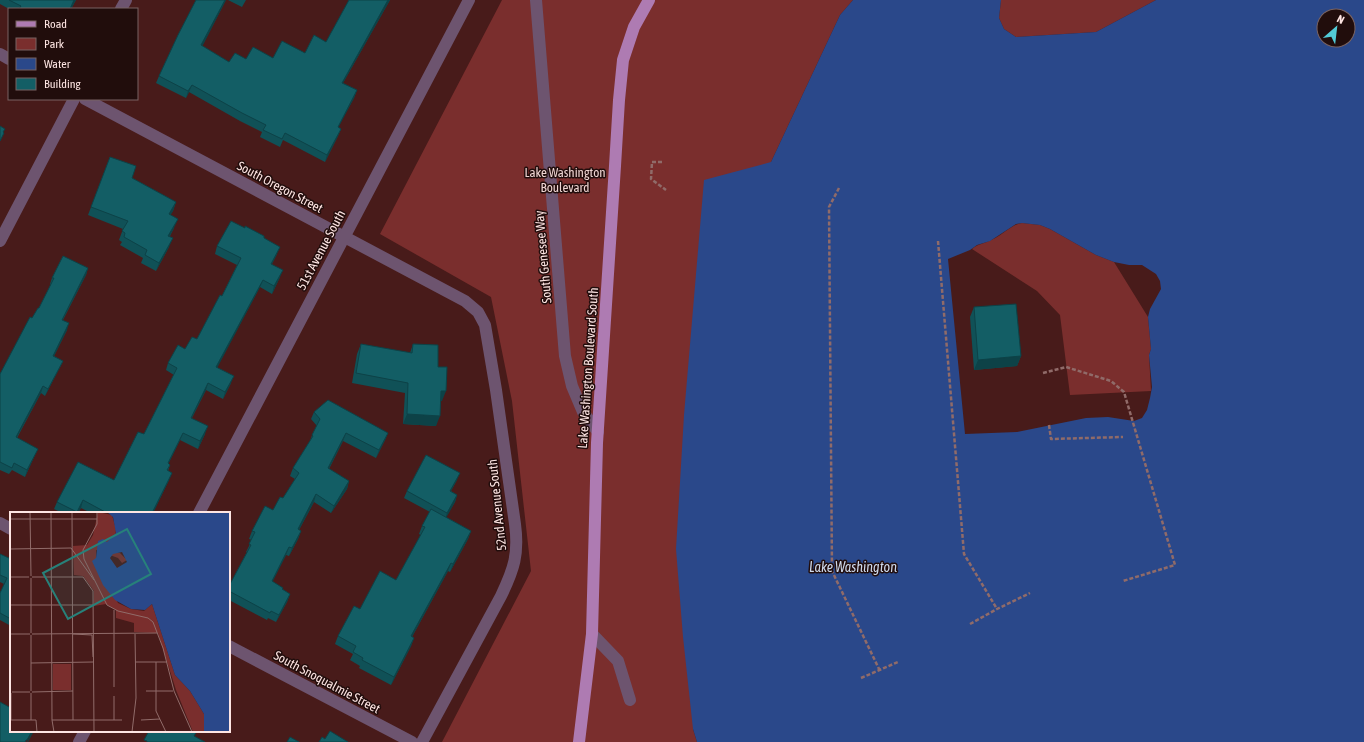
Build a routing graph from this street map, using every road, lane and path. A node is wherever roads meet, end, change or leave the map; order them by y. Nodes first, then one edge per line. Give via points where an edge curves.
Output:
1 (468, 0) edge
2 (536, 0) edge
3 (649, 0) edge
4 (73, 100) edge
5 (87, 100) edge
6 (662, 162) dead end
7 (839, 188) dead end
8 (666, 190) dead end
9 (344, 236) junction
10 (0, 241) edge
11 (938, 241) dead end
12 (487, 339) joint
13 (1043, 373) dead end
14 (1049, 425) dead end
15 (598, 432) junction
16 (1123, 437) dead end
17 (200, 512) edge
18 (0, 523) edge
19 (10, 528) edge
20 (1122, 581) dead end
21 (1030, 593) dead end
22 (997, 609) junction
23 (970, 624) dead end
24 (592, 634) junction
25 (230, 647) edge
26 (898, 662) dead end
27 (880, 671) junction
28 (861, 678) dead end
29 (630, 700) dead end
30 (84, 732) edge
31 (79, 742) edge
32 (412, 742) edge
33 (422, 742) edge
34 (579, 742) edge

1 - 9 street, 51st Avenue South
2 - 15 street, South Genesee Way via 565,356 572,386 583,412
3 - 15 main road, Lake Washington Boulevard South via 634,27 623,60 618,100
4 - 10 street
5 - 9 street, South Oregon Street
6 - 8 path via 652,162 650,179
7 - 27 path via 829,208 832,571
9 - 12 street, South Oregon Street via 465,302 478,312 485,325
9 - 17 street, 51st Avenue South
11 - 22 path via 964,554
12 - 33 street, 52nd Avenue South via 516,530 516,558 501,596
13 - 20 path via 1066,366 1111,381 1124,392 1175,565
14 - 16 path via 1051,439
15 - 24 main road, Lake Washington Boulevard South
18 - 19 street
21 - 22 path
22 - 23 path
24 - 29 street via 618,661
24 - 34 main road, Lake Washington Boulevard South
25 - 32 street, South Snoqualmie Street
26 - 27 path
27 - 28 path
30 - 31 street

